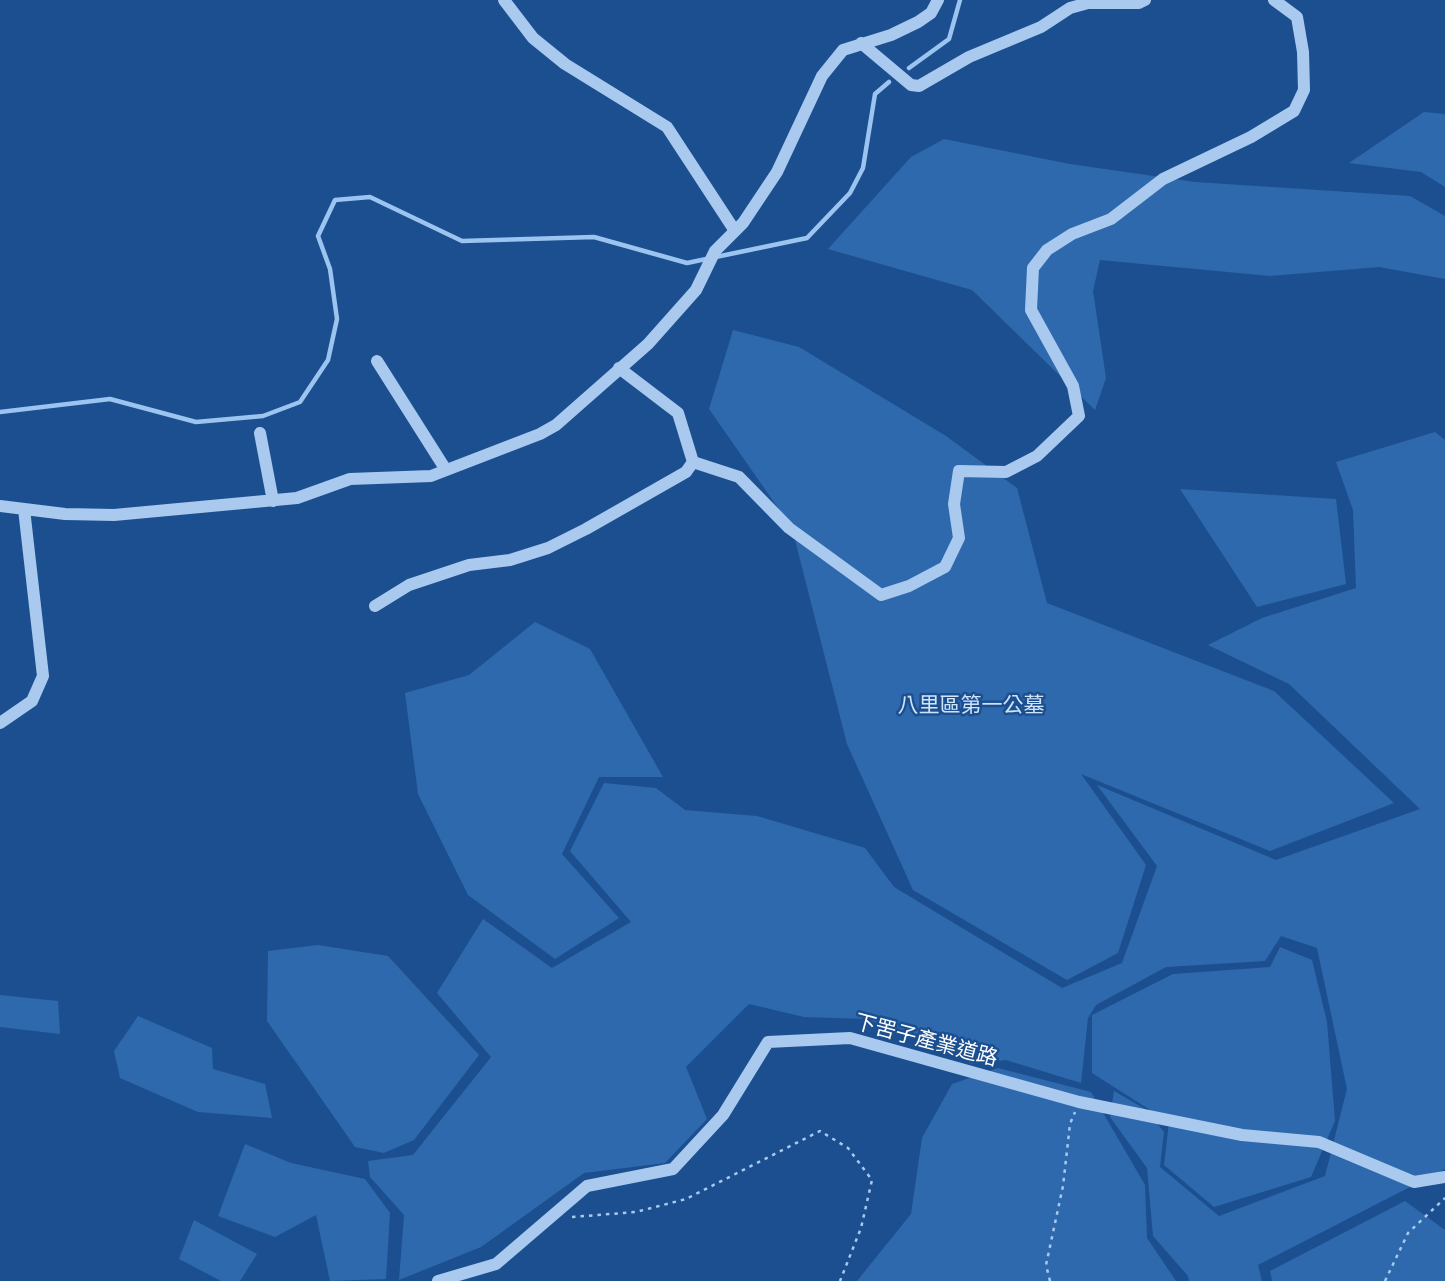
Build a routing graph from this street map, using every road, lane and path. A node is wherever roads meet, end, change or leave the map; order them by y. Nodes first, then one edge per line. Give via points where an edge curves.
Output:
1 (504, 0) edge
2 (938, 0) edge
3 (1144, 0) edge
4 (1274, 0) edge
5 (861, 43) junction
6 (735, 231) junction
7 (377, 361) dead end
8 (620, 368) junction
9 (260, 433) dead end
10 (693, 462) junction
11 (446, 470) junction
12 (273, 501) junction
13 (0, 506) edge
14 (24, 509) junction
15 (375, 606) dead end
16 (0, 723) edge
17 (1079, 1102) junction
18 (1445, 1177) edge
19 (1445, 1198) edge
20 (549, 1219) junction
21 (438, 1281) edge
22 (840, 1281) edge
23 (1050, 1281) edge
24 (1385, 1281) edge

1 - 6 street via 533,38 565,64 667,127
2 - 5 street via 931,13 918,22
3 - 5 street via 1070,8 1041,27 969,57 919,86 911,85
4 - 10 street via 1297,17 1304,90 1294,111 1163,179 1111,219 1072,234 1047,250 1033,268 1031,310 1073,386 1079,416 1037,456 1006,472 959,471 954,504 959,538 945,567 881,595 789,527 739,477
5 - 6 street via 843,50 822,76 777,172
6 - 8 street via 715,251 696,290
7 - 11 street
8 - 10 street via 678,413
8 - 11 street via 548,430
9 - 12 street
10 - 15 street via 686,472 548,548 510,560 468,565 409,585
11 - 12 street via 431,476 350,479 317,493
12 - 14 street via 114,515
13 - 14 street
14 - 16 street via 43,676 32,701
17 - 18 street, 下罟子產業道路 via 1242,1135 1319,1142 1414,1182
17 - 20 street, 下罟子產業道路 via 850,1038 768,1042 723,1115 673,1169 587,1186
17 - 23 path via 1070,1124 1063,1186 1046,1265
19 - 24 path via 1408,1233
20 - 21 street, 下罟子產業道路 via 496,1264
20 - 22 path via 636,1212 686,1199 820,1131 848,1148 872,1180 861,1228

